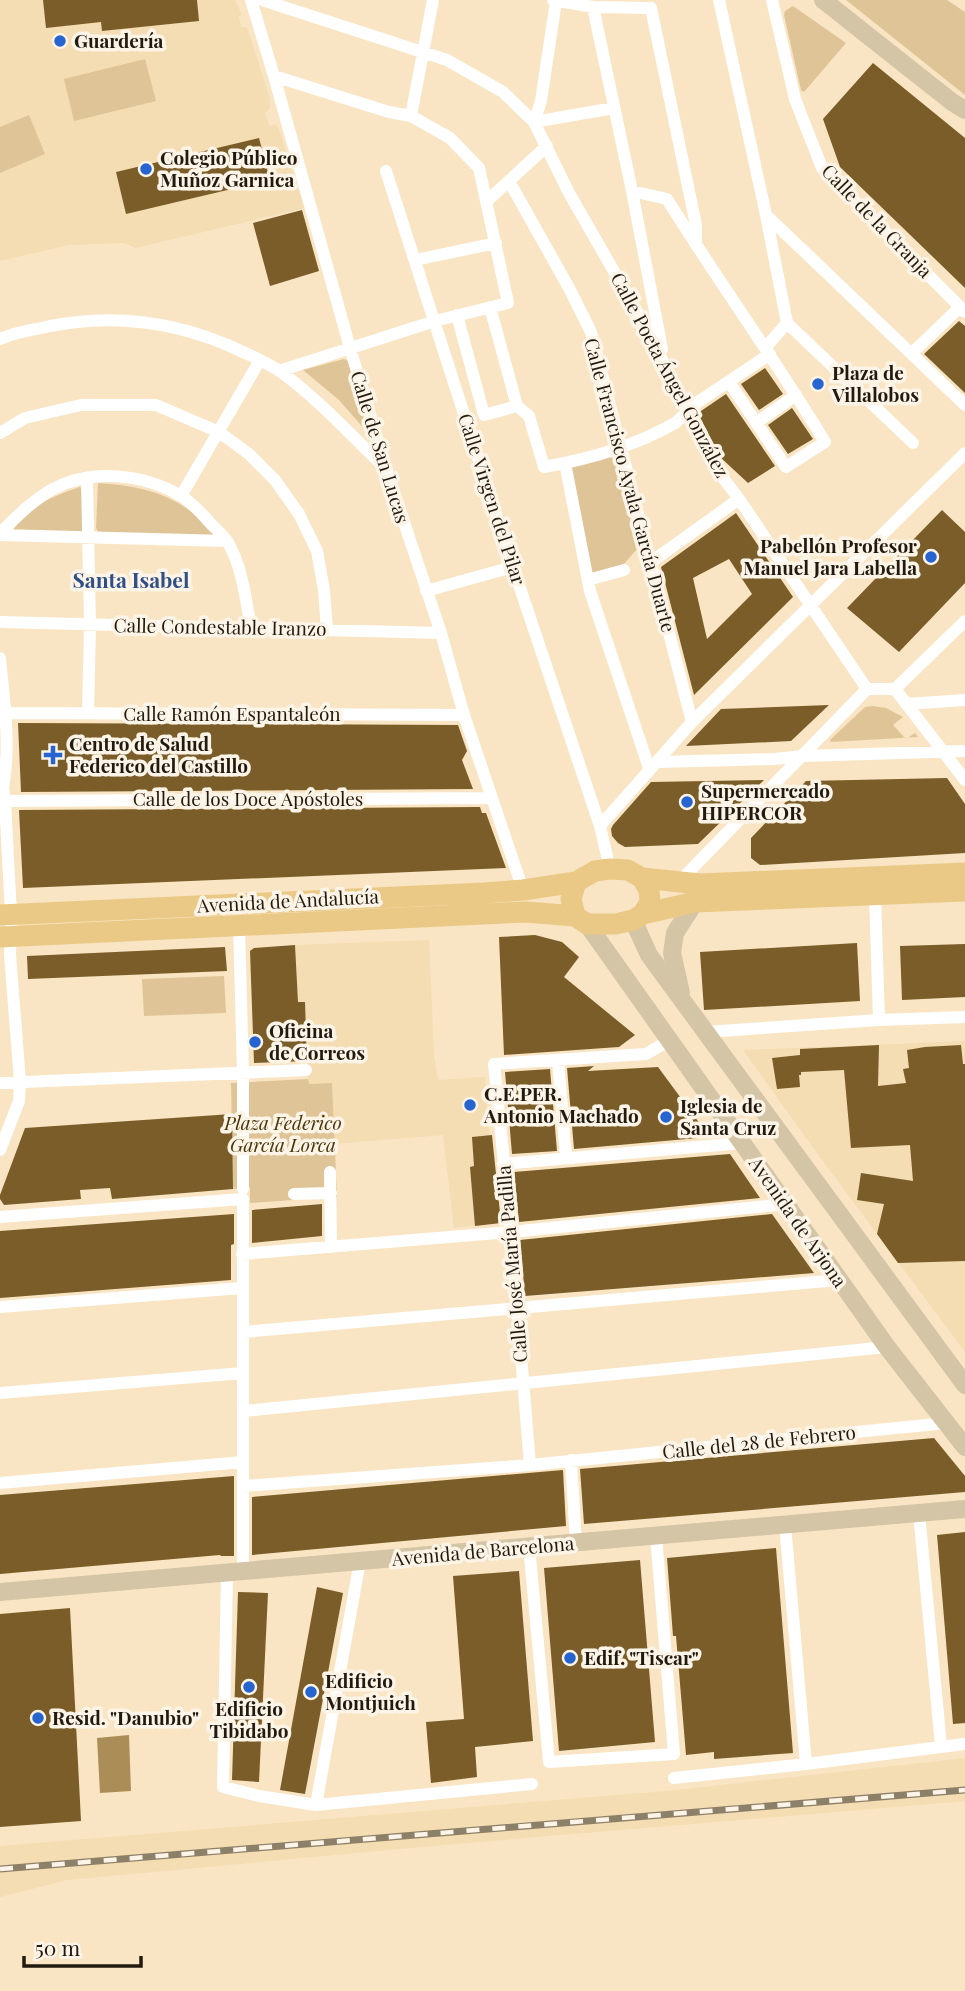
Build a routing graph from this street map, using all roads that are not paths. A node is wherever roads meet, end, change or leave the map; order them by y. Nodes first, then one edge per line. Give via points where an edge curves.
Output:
1 (251, 0) edge
2 (262, 0) edge
3 (433, 0) edge
4 (719, 0) edge
5 (772, 0) edge
6 (823, 0) edge
7 (555, 1) edge
8 (593, 7) junction
9 (423, 53) junction
10 (275, 76) junction
11 (614, 108) junction
12 (965, 110) edge
13 (411, 116) junction
14 (534, 122) junction
15 (547, 146) junction
16 (386, 171) dead end
17 (509, 181) junction
18 (632, 191) junction
19 (487, 201) junction
20 (766, 215) junction
21 (496, 243) junction
22 (696, 246) junction
23 (415, 260) junction
24 (489, 307) junction
25 (962, 309) edge
26 (457, 315) junction
27 (435, 321) junction
28 (787, 323) junction
29 (0, 339) edge
30 (350, 348) junction
31 (768, 351) junction
32 (912, 353) junction
33 (260, 360) junction
34 (665, 367) junction
35 (279, 371) junction
36 (729, 382) junction
37 (796, 395) junction
38 (965, 405) edge
39 (517, 406) junction
40 (686, 410) junction
41 (756, 423) junction
42 (219, 432) junction
43 (0, 433) edge
44 (913, 443) dead end
45 (622, 449) junction
46 (965, 453) edge
47 (565, 463) junction
48 (386, 468) junction
49 (87, 478) junction
50 (181, 496) junction
51 (739, 499) junction
52 (0, 534) edge
53 (87, 537) junction
54 (227, 541) junction
55 (650, 562) junction
56 (513, 567) junction
57 (624, 570) dead end
58 (587, 580) junction
59 (426, 591) junction
60 (810, 604) junction
61 (965, 621) edge
62 (0, 622) edge
63 (90, 625) junction
64 (251, 628) junction
65 (327, 630) junction
66 (441, 633) junction
67 (0, 658) edge
68 (867, 689) junction
69 (895, 689) junction
70 (965, 700) edge
71 (906, 704) junction
72 (2, 713) edge
73 (88, 713) junction
74 (464, 715) junction
75 (692, 722) junction
76 (965, 751) edge
77 (943, 752) junction
78 (802, 756) junction
79 (653, 765) junction
80 (965, 780) edge
81 (2, 791) edge
82 (492, 798) junction
83 (600, 826) junction
84 (610, 869) junction
85 (965, 873) edge
86 (642, 878) junction
87 (576, 882) junction
88 (679, 882) junction
89 (523, 890) junction
90 (965, 891) edge
91 (875, 895) junction
92 (695, 902) junction
93 (5, 915) edge
94 (638, 917) junction
95 (581, 920) junction
96 (239, 926) junction
97 (5, 937) edge
98 (682, 999) junction
99 (965, 1017) edge
100 (879, 1020) junction
101 (705, 1032) junction
102 (670, 1040) junction
103 (558, 1060) junction
104 (306, 1070) dead end
105 (243, 1072) junction
106 (20, 1081) junction
107 (0, 1083) edge
108 (741, 1143) junction
109 (0, 1150) edge
110 (566, 1158) junction
111 (503, 1164) junction
112 (330, 1172) dead end
113 (331, 1193) junction
114 (243, 1194) junction
115 (294, 1194) dead end
116 (786, 1204) junction
117 (0, 1217) edge
118 (511, 1232) junction
119 (331, 1247) junction
120 (242, 1254) junction
121 (839, 1280) junction
122 (242, 1288) junction
123 (0, 1307) edge
124 (517, 1308) junction
125 (243, 1332) junction
126 (887, 1347) junction
127 (243, 1373) junction
128 (523, 1384) junction
129 (965, 1385) edge
130 (0, 1393) edge
131 (243, 1411) junction
132 (946, 1423) junction
133 (965, 1447) edge
134 (571, 1460) junction
135 (243, 1462) junction
136 (530, 1465) junction
137 (0, 1483) edge
138 (243, 1486) junction
139 (965, 1509) edge
140 (919, 1513) junction
141 (785, 1524) junction
142 (656, 1536) junction
143 (576, 1544) junction
144 (529, 1546) junction
145 (360, 1561) junction
146 (235, 1572) junction
147 (0, 1592) edge
148 (965, 1744) edge
149 (941, 1746) junction
150 (806, 1765) junction
151 (674, 1778) dead end
152 (532, 1784) dead end
153 (316, 1805) junction

1 - 10 street, Calle de San Lucas
2 - 9 street, Calle Poeta Ángel González
3 - 9 street
4 - 20 street
5 - 25 street, Calle de la Granja via 795,99 822,168
6 - 12 street
7 - 8 street
7 - 14 street
8 - 11 street
8 - 22 street via 651,8 696,225
9 - 13 street
9 - 14 street, Calle Poeta Ángel González via 447,60 503,92
10 - 13 street
10 - 30 street, Calle de San Lucas
11 - 14 street
11 - 18 street
13 - 19 street via 450,138 479,168
14 - 15 street, Calle Poeta Ángel González
15 - 17 street
15 - 34 street, Calle Poeta Ángel González
16 - 23 street, Calle Virgen del Pilar
17 - 19 street
17 - 45 street, Calle Francisco Ayala García Duarte via 591,332
18 - 22 street via 667,199
18 - 34 street
19 - 21 street
20 - 28 street
20 - 32 street
21 - 23 street
21 - 24 street via 508,303
22 - 31 street
23 - 27 street, Calle Virgen del Pilar
24 - 26 street
24 - 39 street
25 - 32 street
26 - 27 street
26 - 39 street via 484,415
27 - 30 street
27 - 56 street, Calle Virgen del Pilar
28 - 31 street
28 - 44 street
29 - 33 street via 66,322 120,319 194,332
30 - 35 street
30 - 48 street, Calle de San Lucas
31 - 36 street
31 - 37 street
32 - 38 street
33 - 35 street
33 - 42 street
34 - 40 street, Calle Poeta Ángel González
35 - 48 street
36 - 40 street
36 - 41 street
37 - 41 street
37 - 41 street via 825,442 786,467
39 - 47 street via 528,416 544,467
40 - 45 street via 678,421
40 - 51 street, Calle Poeta Ángel González via 714,466
42 - 43 street via 156,405 80,405 25,418
42 - 50 street
42 - 65 street via 275,480 299,514 317,551
45 - 47 street
45 - 55 street, Calle Francisco Ayala García Duarte
46 - 60 street
47 - 58 street
48 - 59 street, Calle de San Lucas
49 - 50 street via 127,477
49 - 52 street via 46,493
49 - 53 street
50 - 54 street
51 - 55 street
51 - 60 street, Calle Poeta Ángel González
52 - 53 street
53 - 54 street
53 - 63 street
54 - 64 street via 243,581
55 - 75 street, Calle Francisco Ayala García Duarte
56 - 59 street
56 - 83 street, Calle Virgen del Pilar
57 - 58 street
58 - 79 street
59 - 66 street, Calle de San Lucas
60 - 68 street, Calle Poeta Ángel González
60 - 75 street
61 - 69 street
62 - 63 street, Calle Condestable Iranzo
63 - 64 street, Calle Condestable Iranzo
63 - 73 street
64 - 65 street, Calle Condestable Iranzo
65 - 66 street, Calle Condestable Iranzo
66 - 74 street, Calle de San Lucas
67 - 72 street
68 - 69 street
68 - 78 street
69 - 71 street
70 - 71 street
71 - 77 street
72 - 73 street, Calle Ramón Espantaleón
72 - 81 street via 6,770
73 - 74 street, Calle Ramón Espantaleón
74 - 82 street, Calle de San Lucas
75 - 79 street
76 - 77 street
77 - 78 street
77 - 80 street
78 - 79 street
78 - 88 street
79 - 83 street
81 - 82 street, Calle de los Doce Apóstoles
81 - 93 street
82 - 89 street, Calle de San Lucas
83 - 84 street, Calle Virgen del Pilar
84 - 86 main road via 628,870
84 - 87 main road
85 - 88 main road
86 - 88 main road
86 - 94 main road via 650,902
87 - 89 main road, Avenida de Andalucía
87 - 95 main road via 571,899
89 - 93 main road, Avenida de Andalucía
90 - 91 main road
91 - 92 main road
91 - 100 street
92 - 94 main road
92 - 98 street via 675,933 672,953
93 - 97 street
94 - 95 main road via 616,924
94 - 98 street, Avenida de Arjona via 649,955
95 - 96 main road, Avenida de Andalucía via 526,912
95 - 102 street, Avenida de Arjona
96 - 97 main road, Avenida de Andalucía
96 - 105 street
97 - 106 street
98 - 101 street, Avenida de Arjona
99 - 100 street
100 - 101 street
101 - 129 street, Avenida de Arjona
102 - 103 street via 646,1054
102 - 108 street, Avenida de Arjona
103 - 110 street
103 - 111 street, Calle José María Padilla via 494,1064
104 - 105 street
105 - 106 street
105 - 114 street
106 - 107 street
106 - 109 street via 19,1101
108 - 110 street
108 - 116 street, Avenida de Arjona
110 - 111 street
111 - 118 street, Calle José María Padilla
112 - 113 street
113 - 115 street
113 - 119 street
114 - 117 street
114 - 120 street
116 - 118 street
116 - 121 street, Avenida de Arjona
118 - 119 street
118 - 124 street, Calle José María Padilla
119 - 120 street
120 - 122 street
121 - 124 street
121 - 126 street, Avenida de Arjona
122 - 123 street
122 - 125 street
124 - 125 street
124 - 128 street, Calle José María Padilla
125 - 127 street
126 - 128 street
126 - 132 street, Avenida de Arjona
127 - 130 street
127 - 131 street
128 - 131 street
128 - 136 street, Calle José María Padilla
131 - 135 street
132 - 133 street, Avenida de Arjona
132 - 134 street, Calle del 28 de Febrero
134 - 136 street, Calle del 28 de Febrero
134 - 143 street
135 - 137 street
135 - 138 street
136 - 138 street, Calle del 28 de Febrero
138 - 146 street
139 - 140 street, Avenida de Barcelona
140 - 141 street, Avenida de Barcelona
140 - 149 street
141 - 142 street, Avenida de Barcelona
141 - 150 street
142 - 143 street, Avenida de Barcelona
142 - 144 street via 674,1754 549,1762
143 - 144 street, Avenida de Barcelona
144 - 145 street, Avenida de Barcelona
145 - 146 street, Avenida de Barcelona
145 - 153 street
146 - 147 street, Avenida de Barcelona
146 - 153 street via 223,1787
148 - 149 street
149 - 150 street
150 - 151 street
152 - 153 street

